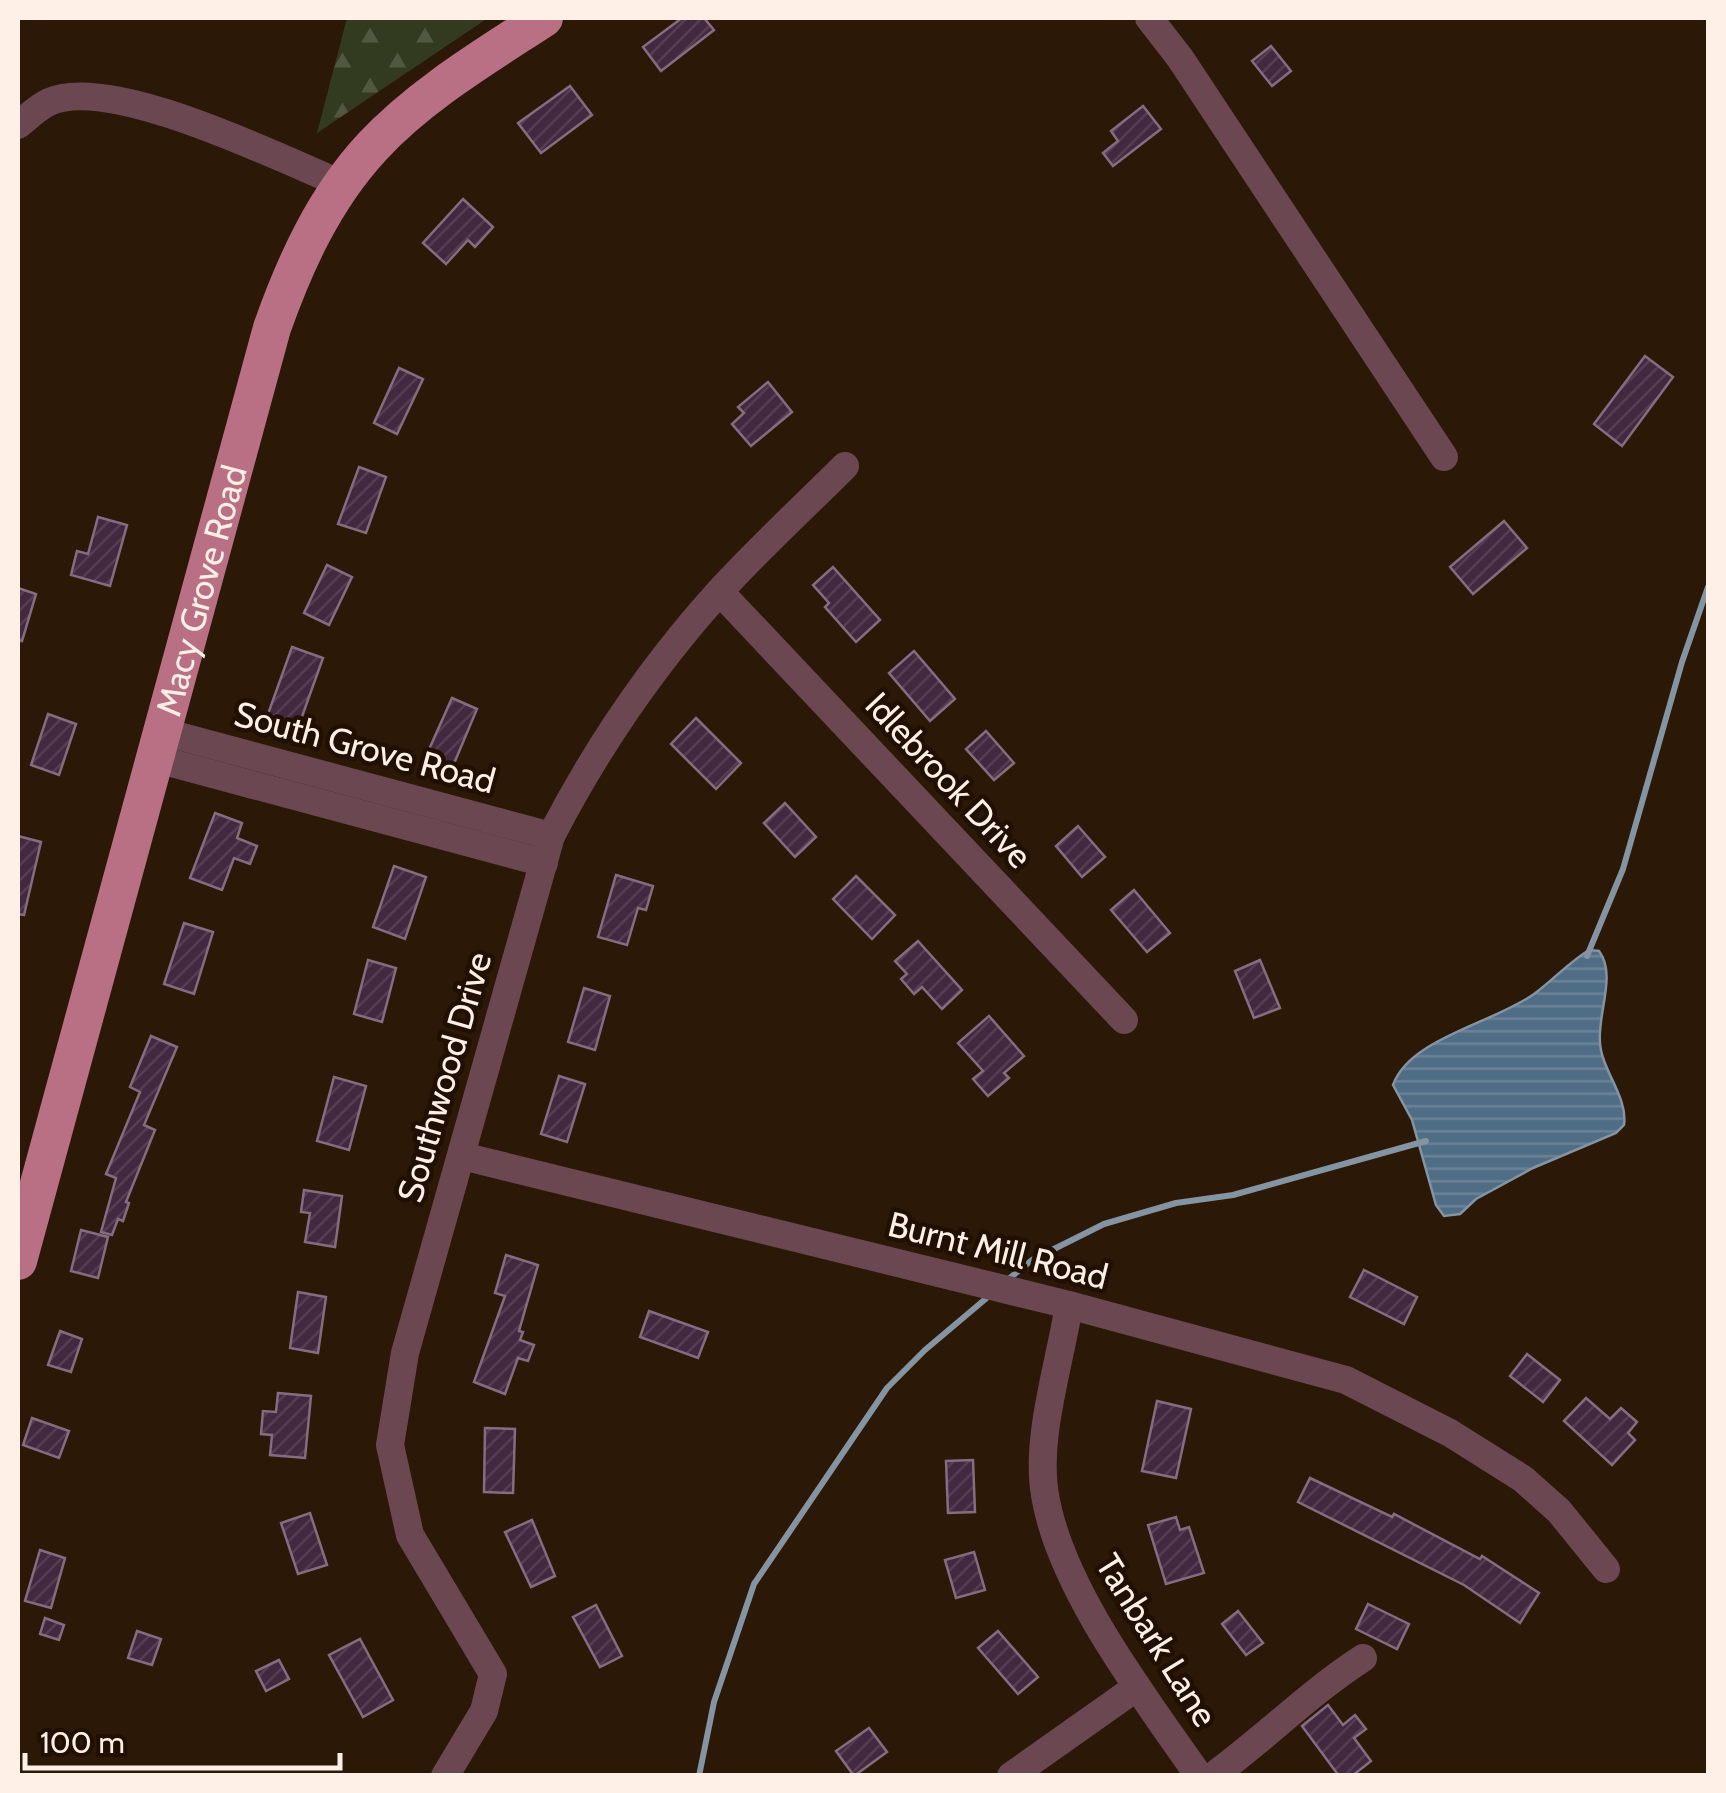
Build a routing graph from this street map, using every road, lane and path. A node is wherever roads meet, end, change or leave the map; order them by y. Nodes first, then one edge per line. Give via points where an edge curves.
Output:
1 (544, 18) edge
2 (1149, 18) edge
3 (18, 125) edge
4 (342, 184) junction
5 (1444, 456) dead end
6 (845, 466) dead end
7 (720, 592) junction
8 (157, 744) junction
9 (547, 850) junction
10 (1124, 1020) dead end
11 (462, 1156) junction
12 (18, 1261) edge
13 (1069, 1306) junction
14 (1606, 1569) dead end
15 (1363, 1658) dead end
16 (1137, 1686) junction
17 (445, 1776) edge
18 (1011, 1776) edge
19 (1199, 1776) edge
20 (1213, 1776) edge

1 - 4 main road, Macy Grove Road via 417,107 372,146
2 - 5 street
3 - 4 street via 50,101 105,96 168,113
4 - 8 main road, Macy Grove Road via 297,262 272,328
6 - 7 street, Southwood Drive
7 - 9 street, Southwood Drive via 588,765
7 - 10 street, Idlebrook Drive
8 - 9 street, South Grove Road
8 - 12 main road, Macy Grove Road
9 - 11 street, Southwood Drive
11 - 13 street, Burnt Mill Road
11 - 17 street, Southwood Drive via 404,1353 390,1446 410,1535 493,1674 484,1711
13 - 14 street, Burnt Mill Road via 1346,1380 1401,1406 1523,1480
13 - 16 street, Tanbark Lane via 1046,1420 1044,1493 1064,1564
15 - 20 street
16 - 18 street
16 - 19 street, Tanbark Lane

